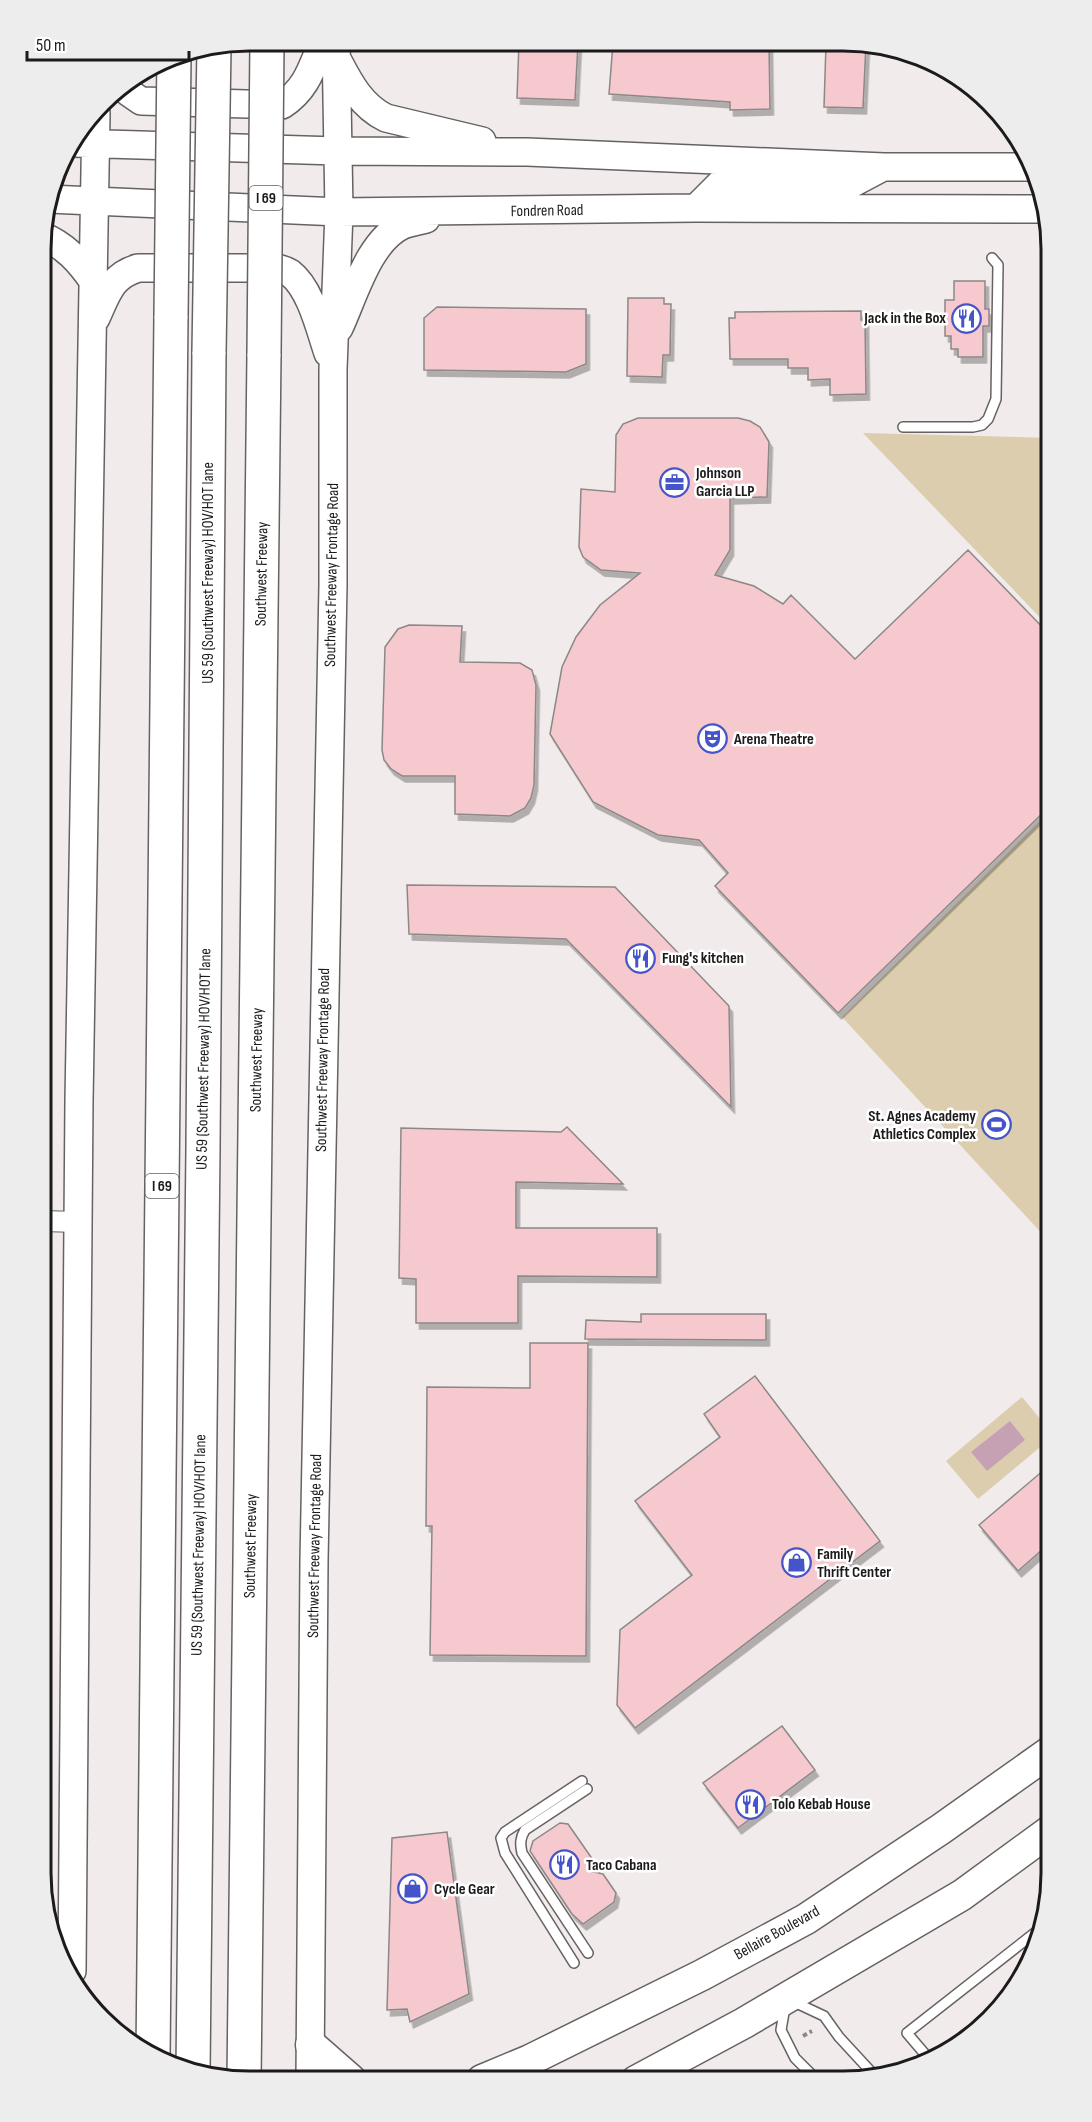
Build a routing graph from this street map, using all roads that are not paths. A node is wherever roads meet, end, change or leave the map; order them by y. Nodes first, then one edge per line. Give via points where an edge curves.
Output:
1 (267, 51) edge
2 (329, 51) edge
3 (332, 51) edge
4 (334, 51) edge
5 (214, 54) edge
6 (174, 66) edge
7 (128, 92) edge
8 (84, 142) edge
9 (337, 151) junction
10 (539, 153) junction
11 (884, 167) junction
12 (1023, 167) edge
13 (58, 199) edge
14 (95, 200) junction
15 (696, 208) junction
16 (1037, 209) edge
17 (339, 212) junction
18 (451, 212) junction
19 (52, 242) edge
20 (992, 258) dead end
21 (93, 281) junction
22 (91, 328) junction
23 (334, 340) junction
24 (333, 369) junction
25 (903, 427) dead end
26 (51, 1221) edge
27 (79, 1222) junction
28 (1041, 1758) edge
29 (1041, 1837) edge
30 (1030, 1938) edge
31 (588, 1953) dead end
32 (72, 1963) edge
33 (574, 1963) dead end
34 (787, 1999) junction
35 (311, 2045) junction
36 (153, 2046) edge
37 (924, 2053) edge
38 (193, 2062) edge
39 (869, 2069) edge
40 (244, 2071) edge
41 (295, 2071) edge
42 (310, 2071) edge
43 (341, 2071) edge
44 (504, 2071) edge
45 (654, 2071) edge
46 (808, 2071) edge

1 - 40 highway, Southwest Freeway / I 69, bridge
2 - 7 main road via 295,96 282,105 141,101
3 - 9 main road, Southwest Freeway Frontage Road
4 - 10 main road via 351,84 375,113
5 - 38 highway, US 59 (Southwest Freeway) HOV/HOT lane, bridge
6 - 36 highway, I 69, bridge
8 - 9 main road
8 - 14 main road
9 - 10 main road
9 - 17 main road, Southwest Freeway Frontage Road
10 - 11 main road
11 - 12 main road
11 - 15 main road via 849,185 720,184
13 - 14 main road, Fondren Road
14 - 17 main road, Fondren Road
14 - 21 main road
15 - 16 main road, Fondren Road
15 - 18 main road, Fondren Road
17 - 18 main road, Fondren Road
17 - 23 main road, Southwest Freeway Frontage Road
18 - 23 main road via 403,225 376,248
19 - 21 main road via 68,251
20 - 25 lane via 998,265 993,410 982,425 974,427
21 - 22 main road
22 - 24 main road via 108,290 125,272 138,268 278,268 290,273 312,306
22 - 27 main road
23 - 24 main road, Southwest Freeway Frontage Road
24 - 35 main road, Southwest Freeway Frontage Road via 333,585 314,1562
26 - 27 street
27 - 32 main road
28 - 44 main road, Bellaire Boulevard via 806,1919 692,1980
29 - 34 main road via 962,1895
30 - 37 lane via 907,2033
31 - 33 lane via 520,1846 525,1830 585,1785 501,1838 505,1853
34 - 39 lane via 824,2016
34 - 45 main road
34 - 46 lane via 781,2030 795,2058
35 - 41 main road
35 - 42 main road, Southwest Freeway Frontage Road
35 - 43 main road

